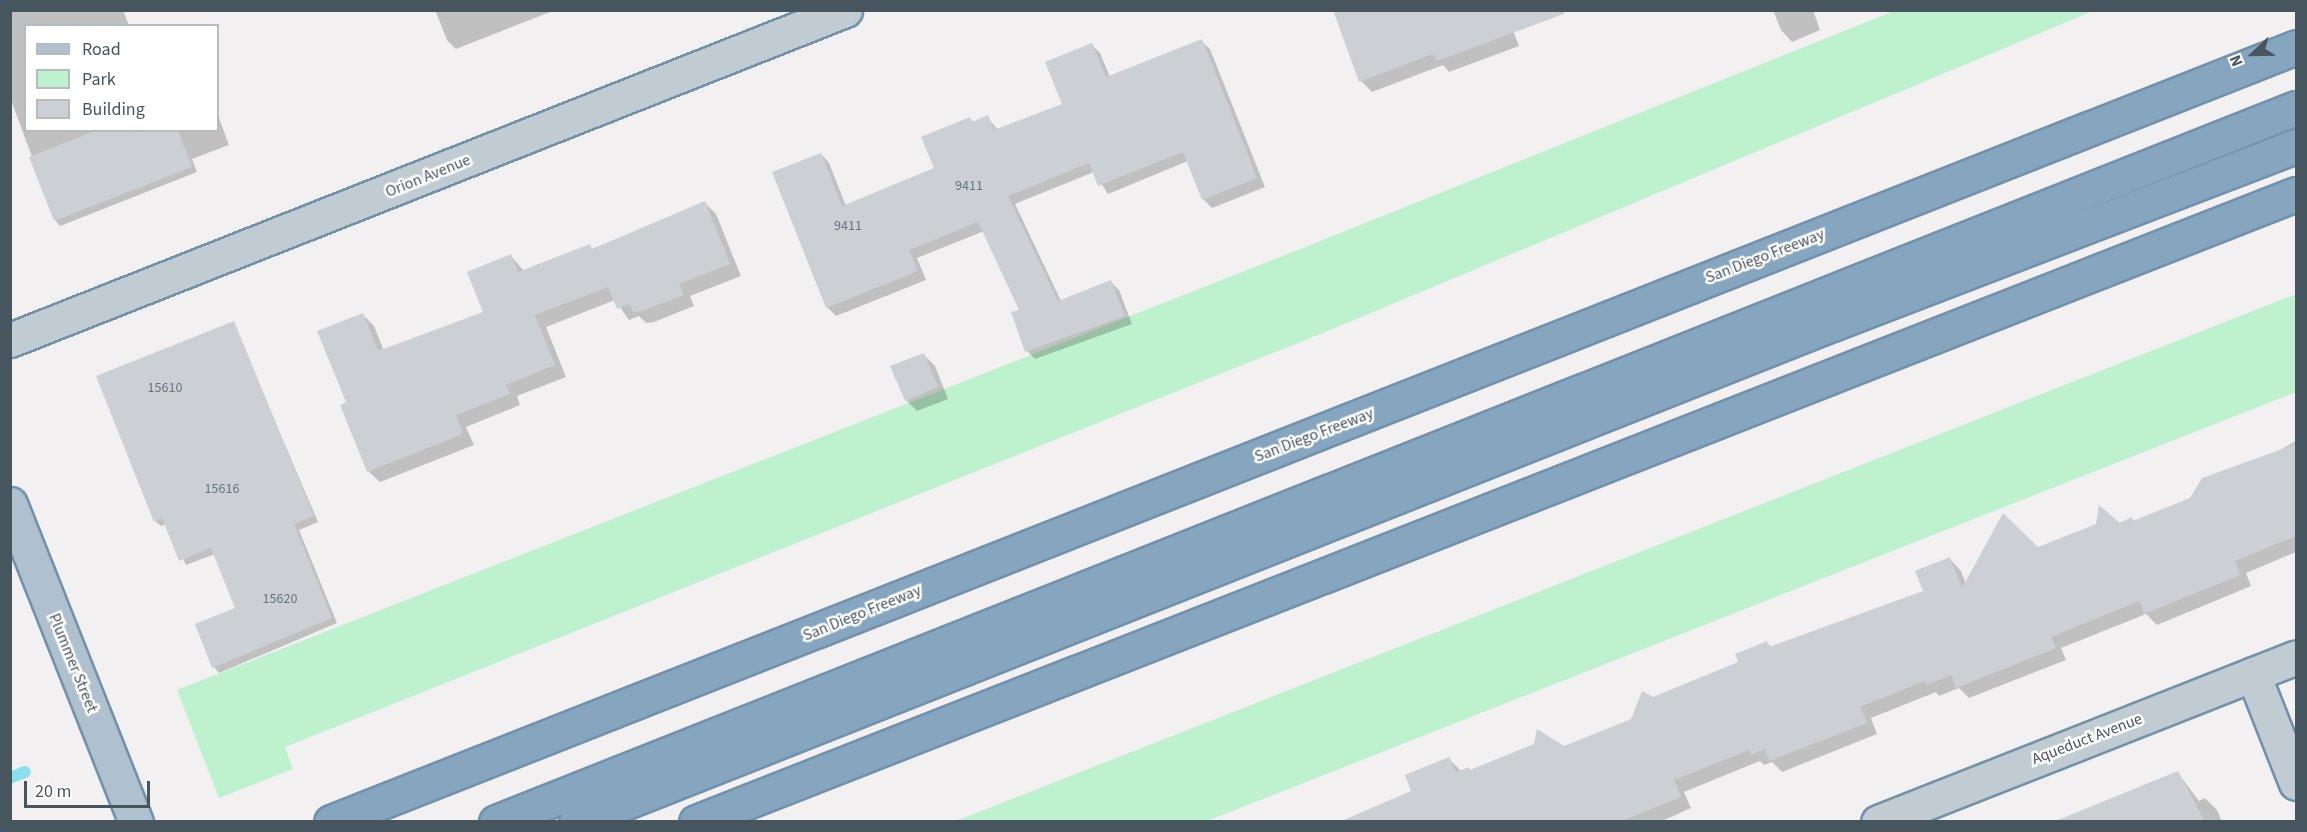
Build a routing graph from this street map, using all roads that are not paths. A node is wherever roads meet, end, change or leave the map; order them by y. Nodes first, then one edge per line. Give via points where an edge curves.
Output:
1 (845, 10) edge
2 (2296, 47) edge
3 (2296, 108) edge
4 (2296, 146) edge
5 (2296, 194) edge
6 (10, 340) edge
7 (10, 504) edge
8 (2296, 657) edge
9 (2253, 674) junction
10 (2296, 783) edge
11 (136, 822) edge
12 (331, 822) edge
13 (496, 822) edge
14 (576, 822) edge
15 (696, 822) edge
16 (1878, 822) edge

1 - 6 street, Orion Avenue
2 - 12 highway, San Diego Freeway
3 - 13 highway
4 - 14 highway via 1654,394
5 - 15 highway
7 - 11 main road, Plummer Street
8 - 9 street, Aqueduct Avenue
9 - 10 street
9 - 16 street, Aqueduct Avenue

